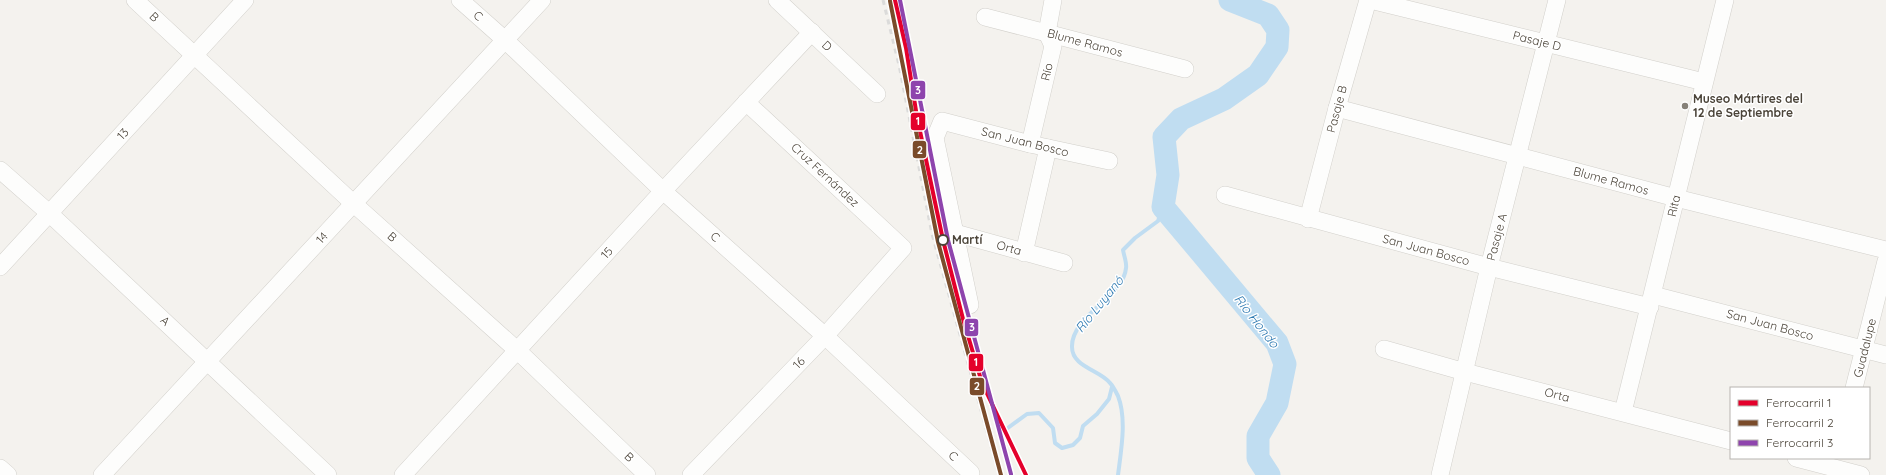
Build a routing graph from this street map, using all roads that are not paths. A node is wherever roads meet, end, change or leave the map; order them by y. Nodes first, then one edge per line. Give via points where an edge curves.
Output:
1 (135, 0) edge
2 (245, 0) edge
3 (460, 0) edge
4 (542, 0) edge
5 (777, 0) edge
6 (1054, 0) edge
7 (1369, 0) edge
8 (1557, 0) edge
9 (1725, 0) edge
10 (985, 18) dead end
11 (812, 32) junction
12 (1047, 33) junction
13 (504, 39) junction
14 (1547, 44) junction
15 (195, 55) junction
16 (1185, 69) dead end
17 (1704, 82) junction
18 (877, 94) dead end
19 (746, 102) junction
20 (1337, 108) junction
21 (1030, 144) junction
22 (1048, 148) junction
23 (1519, 156) junction
24 (1109, 161) dead end
25 (0, 170) edge
26 (663, 191) junction
27 (1225, 195) dead end
28 (1676, 198) junction
29 (354, 204) junction
30 (49, 213) junction
31 (1308, 219) junction
32 (955, 233) junction
33 (903, 248) joint
34 (1886, 250) edge
35 (1024, 252) junction
36 (1886, 261) edge
37 (1064, 263) dead end
38 (0, 267) edge
39 (1489, 267) junction
40 (1652, 301) junction
41 (970, 305) dead end
42 (825, 336) junction
43 (1384, 348) dead end
44 (1864, 349) junction
45 (518, 351) junction
46 (1886, 355) edge
47 (208, 361) junction
48 (1465, 372) junction
49 (1854, 387) edge
50 (1623, 412) junction
51 (1730, 441) edge
52 (1800, 459) edge
53 (1834, 467) edge
54 (0, 468) edge
55 (971, 473) dead end
56 (8, 475) edge
57 (102, 475) edge
58 (328, 475) edge
59 (402, 475) edge
60 (647, 475) edge
61 (691, 475) edge
62 (1440, 475) edge
63 (1861, 475) edge

1 - 15 street, B
2 - 15 street, 13
3 - 13 street, C
4 - 13 street, 14
5 - 11 street, D
6 - 12 street, Río
7 - 14 street, Pasaje D
7 - 20 street, Pasaje B
8 - 14 street, Pasaje A
9 - 17 street, Rita
10 - 12 street, Blume Ramos
11 - 18 street, D
11 - 19 street, 15
12 - 16 street, Blume Ramos
12 - 21 street, Río via 1053,46
13 - 26 street, C
13 - 29 street, 14
14 - 17 street, Pasaje D
14 - 23 street, Pasaje A
15 - 29 street, B
15 - 30 street, 13
17 - 28 street, Rita
19 - 26 street, 15
19 - 33 street, Cruz Fernández
20 - 23 street, Blume Ramos
20 - 31 street, Pasaje B
21 - 22 street, San Juan Bosco
21 - 32 street, San Juan Bosco via 942,121 935,138
22 - 24 street, San Juan Bosco
22 - 35 street
23 - 28 street, Blume Ramos
23 - 39 street, Pasaje A
25 - 30 street, A
26 - 42 street, C
26 - 45 street, 15
27 - 31 street, San Juan Bosco
28 - 34 street, Blume Ramos
28 - 40 street, Rita
29 - 45 street, B
29 - 47 street, 14
30 - 38 street, 13
30 - 47 street, A
31 - 39 street, San Juan Bosco
32 - 35 street, Orta
32 - 41 street
33 - 42 street, 16
35 - 37 street, Orta
36 - 44 street, Guadalupe
39 - 40 street, San Juan Bosco
39 - 48 street, Pasaje A
40 - 44 street, San Juan Bosco
40 - 50 street, Rita
42 - 55 street, C
42 - 61 street, 16
43 - 48 street, Orta
44 - 46 street, San Juan Bosco
44 - 49 street, Guadalupe
45 - 59 street, 15
45 - 60 street, B
47 - 57 street, 14
47 - 58 street, A
48 - 50 street, Orta
48 - 62 street, Pasaje A
50 - 51 street, Orta
52 - 53 street
53 - 63 street
54 - 56 street

